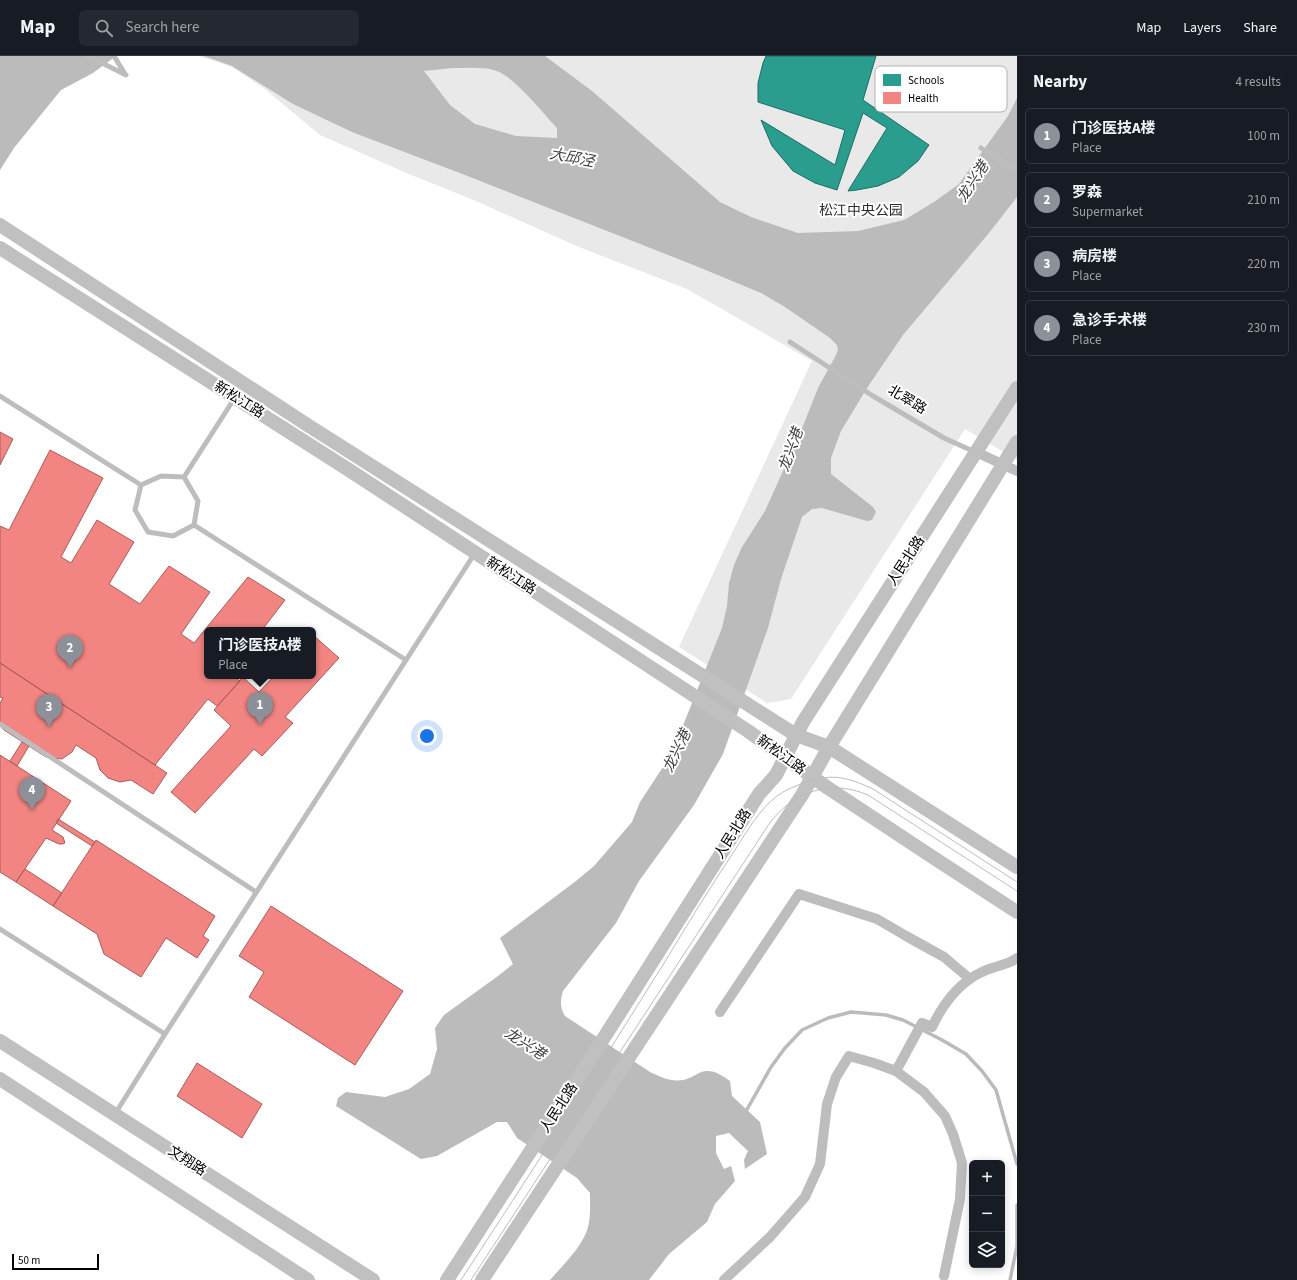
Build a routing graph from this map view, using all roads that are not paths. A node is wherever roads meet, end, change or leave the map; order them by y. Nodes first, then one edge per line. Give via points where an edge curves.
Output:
1 (88, 56) edge
2 (114, 56) edge
3 (981, 148) dead end
4 (1017, 171) edge
5 (0, 225) edge
6 (0, 248) edge
7 (790, 342) dead end
8 (1017, 388) edge
9 (0, 396) edge
10 (236, 398) junction
11 (1017, 442) edge
12 (976, 452) junction
13 (1002, 465) junction
14 (1017, 471) edge
15 (184, 477) junction
16 (140, 485) junction
17 (194, 525) junction
18 (475, 553) junction
19 (406, 660) junction
20 (0, 724) edge
21 (796, 735) junction
22 (829, 747) junction
23 (785, 757) junction
24 (812, 777) junction
25 (1017, 867) edge
26 (256, 892) junction
27 (1017, 912) edge
28 (0, 929) edge
29 (1017, 958) edge
30 (970, 979) junction
31 (720, 1012) dead end
32 (165, 1034) junction
33 (0, 1041) edge
34 (896, 1071) junction
35 (0, 1080) edge
36 (115, 1115) junction
37 (944, 1276) dead end
38 (308, 1280) edge
39 (373, 1280) edge
40 (447, 1280) edge
41 (482, 1280) edge
42 (724, 1280) edge

1 - 2 lane via 126,75
3 - 4 lane
5 - 21 main road, 新松江路 via 309,426
6 - 10 main road, 新松江路
7 - 12 lane, 北翠路 via 944,438
8 - 12 main road, 人民北路
9 - 16 lane
10 - 15 lane
10 - 18 main road, 新松江路
11 - 13 main road
12 - 13 street, 北翠路
12 - 21 main road, 人民北路
13 - 14 street, 北翠路
13 - 22 main road
15 - 16 lane via 161,476
15 - 17 lane via 198,501
16 - 17 lane via 135,510 148,532 173,536
17 - 19 lane
18 - 19 lane
18 - 23 main road, 新松江路
19 - 26 lane
20 - 26 lane
21 - 22 main road, 新松江路
21 - 23 main road, 人民北路
22 - 24 main road
22 - 25 main road, 新松江路
23 - 24 main road, 新松江路
23 - 40 main road, 人民北路 via 776,775 759,794
24 - 27 main road, 新松江路
24 - 41 main road
26 - 32 lane
28 - 32 lane
29 - 30 street
30 - 31 street via 944,957 877,919 799,894
30 - 34 street via 959,986 941,1009 932,1027 922,1023
32 - 36 lane
33 - 36 main road, 文翔路
34 - 37 street via 924,1092 945,1116 962,1163 960,1199
34 - 42 street via 849,1056 836,1077 827,1104 820,1164 805,1197 770,1238
35 - 38 main road
36 - 39 main road, 文翔路

